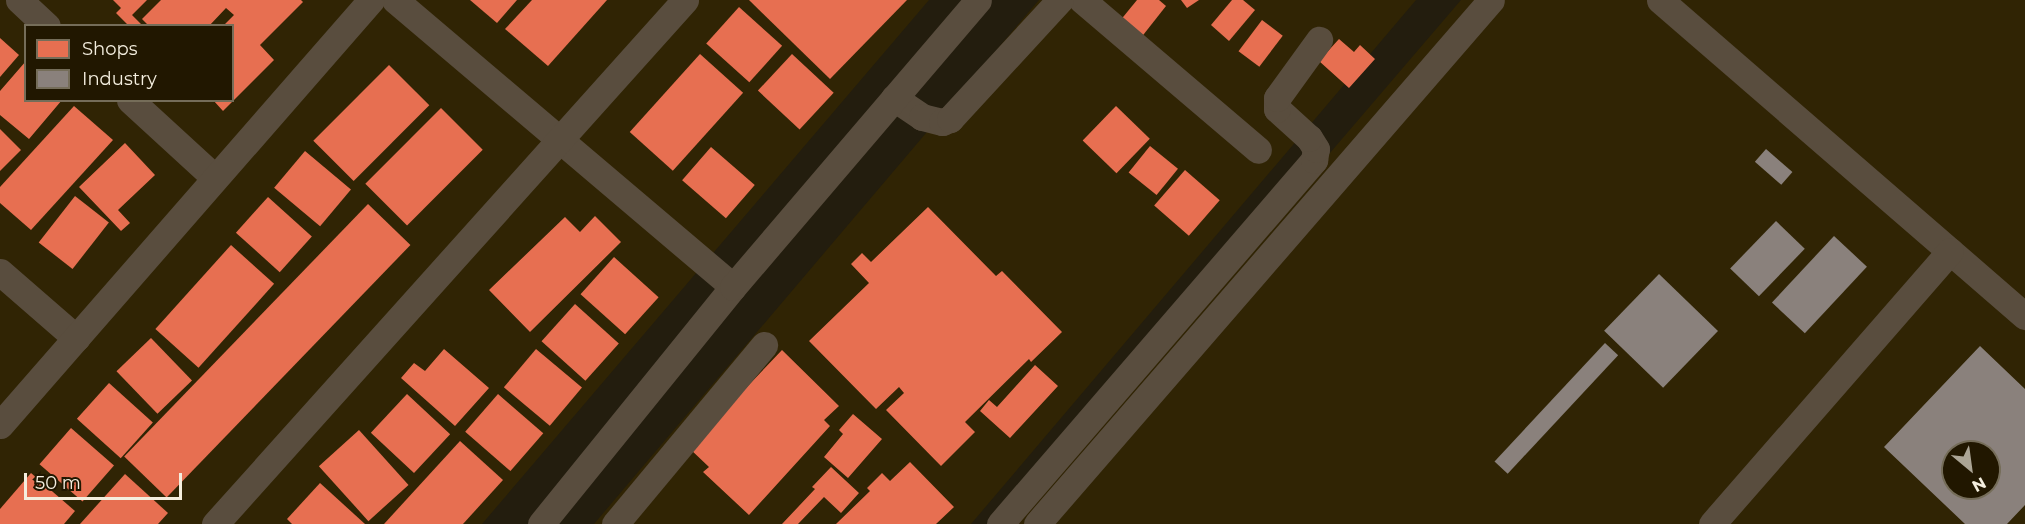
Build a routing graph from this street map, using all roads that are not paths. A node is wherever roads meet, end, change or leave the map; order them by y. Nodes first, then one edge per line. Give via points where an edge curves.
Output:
1 (19, 0) edge
2 (371, 0) edge
3 (395, 0) edge
4 (685, 0) edge
5 (978, 0) edge
6 (1060, 0) edge
7 (1082, 0) edge
8 (1491, 0) edge
9 (1660, 0) edge
10 (45, 24) edge
11 (1318, 40) dead end
12 (894, 98) junction
13 (132, 102) edge
14 (561, 141) junction
15 (1258, 150) dead end
16 (215, 178) junction
17 (1950, 251) junction
18 (0, 272) edge
19 (733, 287) junction
20 (2025, 316) edge
21 (76, 338) junction
22 (764, 345) dead end
23 (0, 424) edge
24 (215, 524) edge
25 (541, 524) edge
26 (615, 524) edge
27 (1000, 524) edge
28 (1037, 524) edge
29 (1712, 524) edge

1 - 10 street
2 - 16 street
3 - 14 street
4 - 14 street
5 - 12 street
6 - 12 street via 950,119 942,122 922,117
7 - 15 street
8 - 28 street
9 - 17 street
11 - 27 street via 1277,98 1277,108 1316,149 1314,160
12 - 19 street
13 - 16 street
14 - 19 street
14 - 24 street
16 - 21 street
17 - 20 street
17 - 29 street
18 - 21 street
19 - 25 street
21 - 23 street
22 - 26 street

